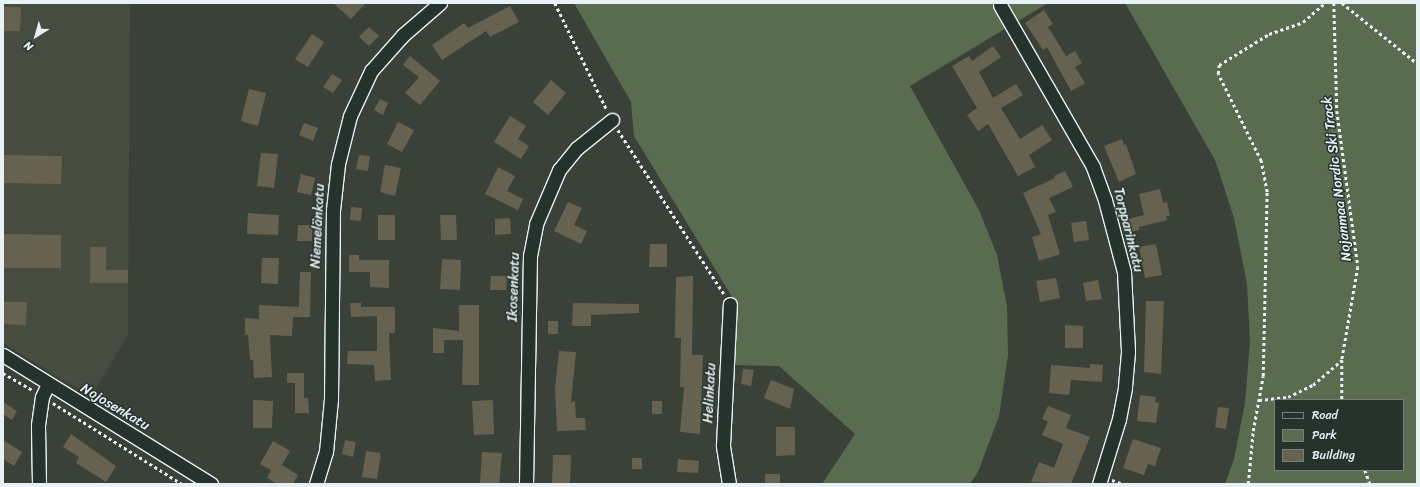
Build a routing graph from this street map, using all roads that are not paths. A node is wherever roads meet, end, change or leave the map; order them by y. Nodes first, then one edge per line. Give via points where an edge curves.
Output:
1 (440, 3) edge
2 (1000, 5) dead end
3 (612, 120) road end
4 (730, 304) road end
5 (3, 356) edge
6 (48, 384) junction
7 (39, 484) edge
8 (211, 484) edge
9 (316, 484) edge
10 (526, 484) edge
11 (729, 484) edge
12 (1099, 484) edge

1 - 9 street, Niemelänkatu via 403,35 371,72 350,116 338,164 333,210 331,398 326,452
2 - 12 street, Torpparinkatu via 1093,167 1105,200 1124,272 1128,352 1125,388 1120,419
3 - 10 street, Ikosenkatu via 578,148 559,170 536,224 530,256
4 - 11 street, Helinkatu via 723,445
5 - 6 street, Nojosenkatu
6 - 7 street via 42,397 38,425
6 - 8 street, Nojosenkatu

